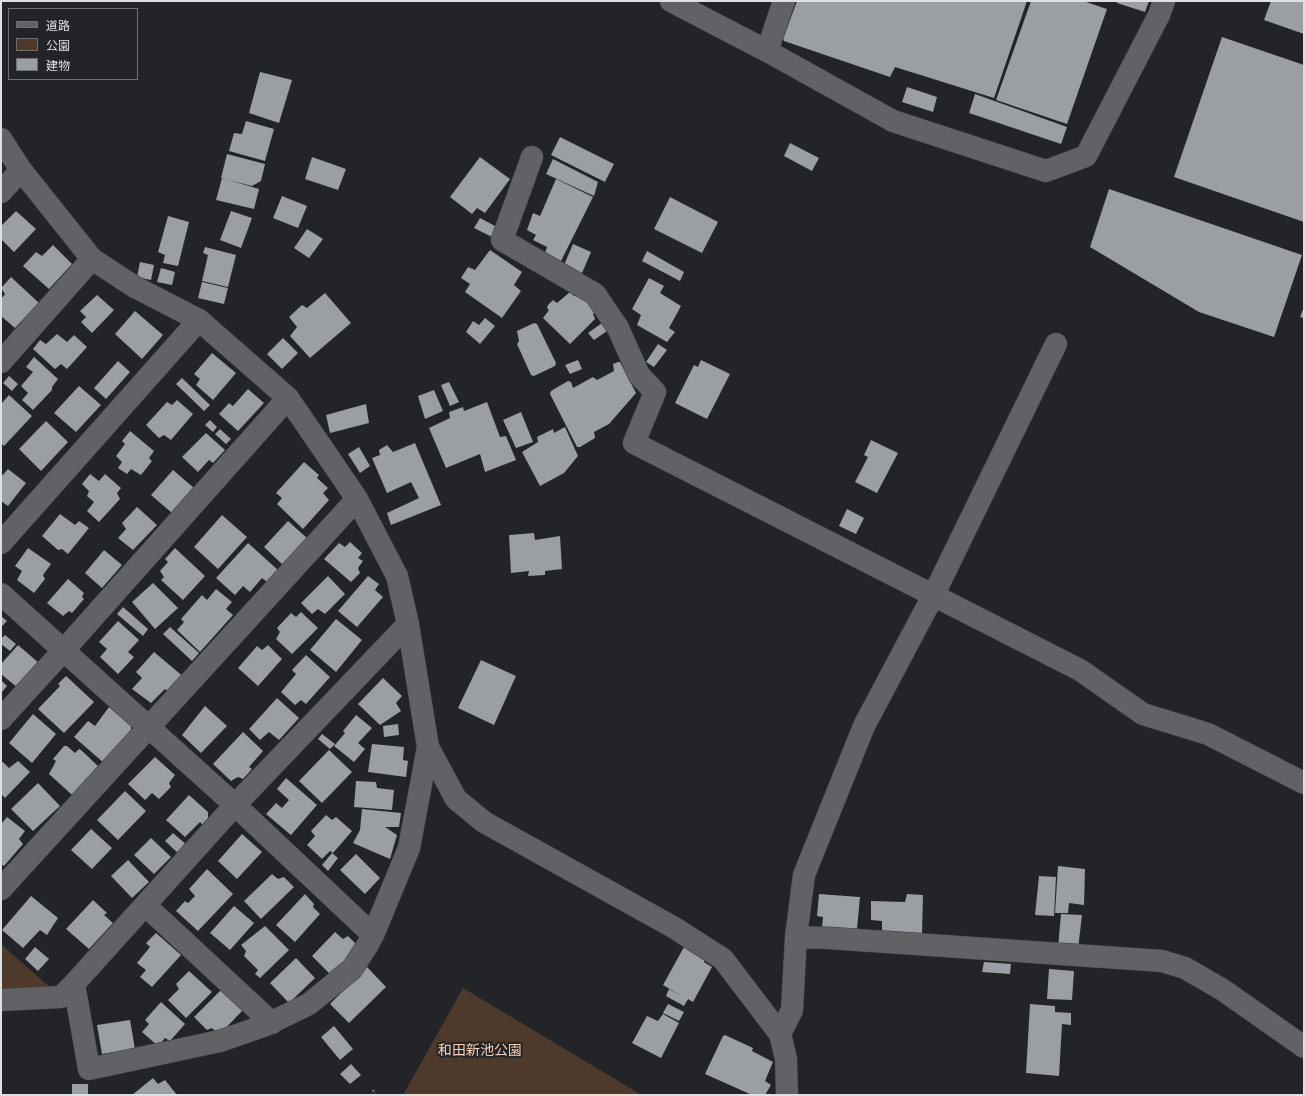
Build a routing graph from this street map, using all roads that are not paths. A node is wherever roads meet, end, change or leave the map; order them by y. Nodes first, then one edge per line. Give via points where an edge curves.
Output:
1 (671, 1) edge
2 (784, 1) edge
3 (1164, 1) edge
4 (767, 51) junction
5 (1, 139) edge
6 (532, 157) dead end
7 (21, 170) junction
8 (1, 192) edge
9 (92, 259) junction
10 (199, 320) junction
11 (1056, 344) dead end
12 (1, 362) edge
13 (288, 398) junction
14 (357, 499) junction
15 (1, 543) edge
16 (1, 594) edge
17 (934, 594) junction
18 (408, 624) junction
19 (63, 651) junction
20 (1, 719) edge
21 (148, 727) junction
22 (428, 747) junction
23 (1304, 783) edge
24 (235, 805) junction
25 (1, 889) edge
26 (145, 905) junction
27 (372, 935) junction
28 (796, 937) junction
29 (74, 984) junction
30 (1, 1000) edge
31 (272, 1023) junction
32 (780, 1034) junction
33 (1304, 1047) edge
34 (787, 1095) edge

1 - 4 street
2 - 4 street
3 - 4 street via 1086,156 1046,171 893,121
5 - 7 street
6 - 17 street via 502,240 595,294 618,328 639,375 655,392 634,443
7 - 8 street
7 - 9 street
9 - 10 street via 135,287
9 - 12 street
10 - 13 street
10 - 15 street
11 - 17 street
13 - 14 street
13 - 19 street
14 - 18 street via 397,576
14 - 21 street
16 - 19 street
17 - 23 street via 1080,670 1143,714 1208,734
17 - 28 street via 864,726 804,875
18 - 22 street
18 - 24 street
19 - 20 street
19 - 21 street
21 - 24 street
21 - 25 street
22 - 27 street via 409,848
22 - 32 street via 456,799 484,822 673,927 723,959
24 - 26 street
24 - 27 street
26 - 29 street
26 - 31 street
27 - 31 street via 352,969 309,1004
28 - 32 street via 792,1010
28 - 33 street via 1162,961 1185,968 1223,990
29 - 30 street via 61,997
29 - 31 street via 89,1069 220,1041
32 - 34 street via 786,1060

